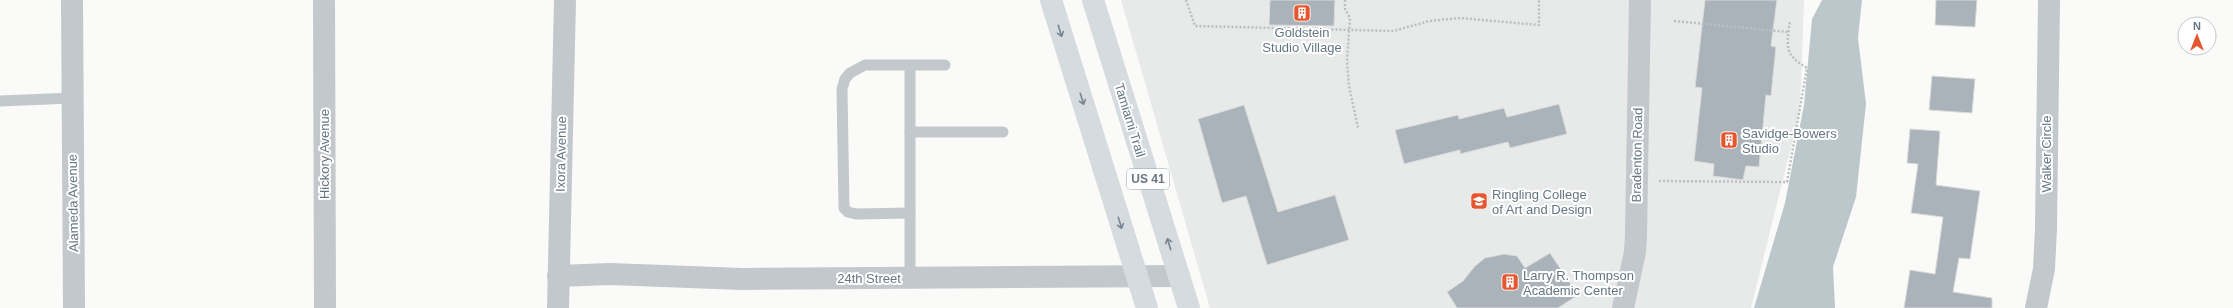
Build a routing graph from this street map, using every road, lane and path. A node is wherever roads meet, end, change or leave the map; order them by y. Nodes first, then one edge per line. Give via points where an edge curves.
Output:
1 (72, 0) edge
2 (324, 0) edge
3 (565, 0) edge
4 (1051, 0) edge
5 (1093, 0) edge
6 (1186, 0) edge
7 (1345, 0) edge
8 (1539, 0) edge
9 (1640, 0) edge
10 (2049, 0) edge
11 (1790, 20) dead end
12 (1674, 21) dead end
13 (1349, 30) junction
14 (1788, 32) junction
15 (910, 65) junction
16 (945, 65) dead end
17 (72, 98) junction
18 (0, 101) edge
19 (1358, 128) dead end
20 (910, 132) junction
21 (1003, 132) dead end
22 (1658, 181) dead end
23 (910, 213) junction
24 (558, 276) junction
25 (1179, 276) junction
26 (1137, 277) junction
27 (910, 278) junction
28 (74, 308) edge
29 (325, 308) edge
30 (558, 308) edge
31 (1147, 308) edge
32 (1189, 308) edge
33 (1623, 308) edge
34 (2036, 308) edge

1 - 17 street, Alameda Avenue
2 - 29 street, Hickory Avenue
3 - 24 street, Ixora Avenue
4 -> 26 main road, US 41
25 -> 5 main road, Tamiami Trail / US 41
6 - 13 path via 1195,26
7 - 13 path via 1345,9 1350,18
8 - 13 path via 1539,25 1460,18 1430,21 1394,31
9 - 33 street, Bradenton Road via 1636,235
10 - 34 street, Walker Circle via 2046,228 2044,270
11 - 14 path
12 - 14 path
13 - 19 path via 1349,86
14 - 22 path via 1787,47 1794,60 1807,68 1787,182
15 - 16 lane
15 - 20 lane
15 - 23 lane via 865,65 856,68 845,80 842,99 844,208 856,214
17 - 18 lane
17 - 28 street, Alameda Avenue
20 - 21 lane
20 - 23 lane
23 - 27 lane
24 - 27 street, 24th Street via 610,274 742,279
24 - 30 street, Ixora Avenue
25 - 26 street, 24th Street
25 - 32 main road, Tamiami Trail / US 41
26 - 27 street, 24th Street
26 - 31 main road, US 41

